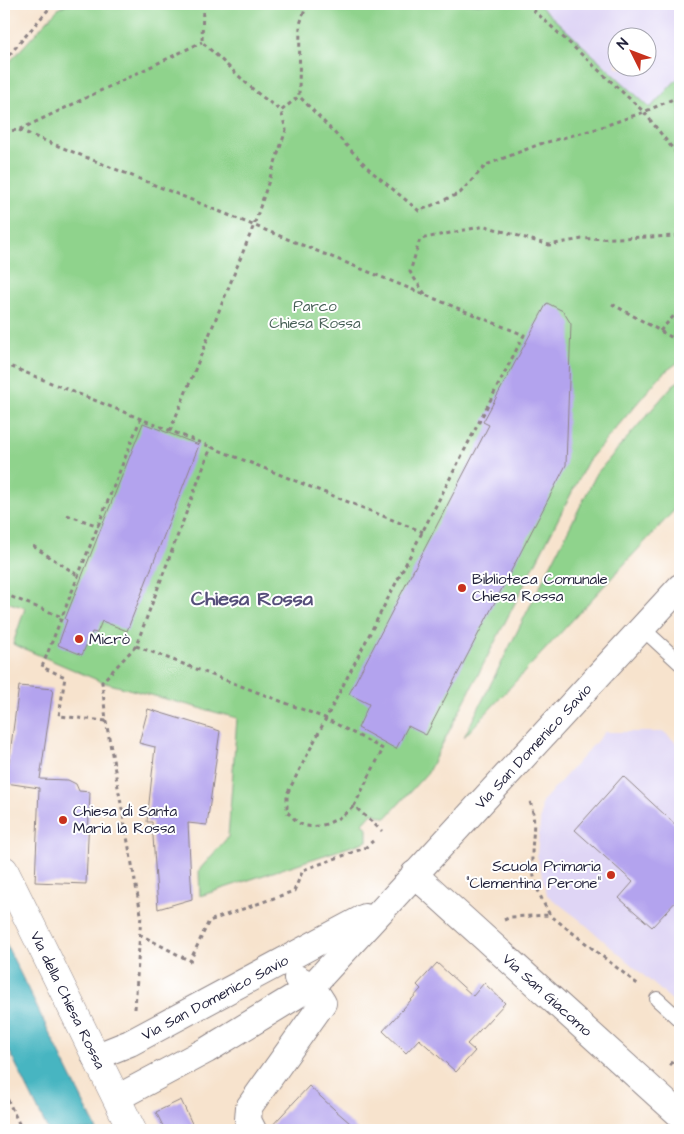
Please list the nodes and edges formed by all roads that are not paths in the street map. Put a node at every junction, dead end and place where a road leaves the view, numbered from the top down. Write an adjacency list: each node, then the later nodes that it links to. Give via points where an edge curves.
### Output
1 (680, 587): 2 (street, Via San Domenico Savio)
2 (642, 628): 3 (lane); 5 (street, Via San Domenico Savio)
3 (680, 663)
4 (4, 870): 11 (main road, Via della Chiesa Rossa)
5 (414, 874): 6 (street, Via San Domenico Savio); 13 (street, Via San Giacomo)
6 (386, 906): 7 (street, Via San Domenico Savio); 8 (street, Via San Domenico Savio)
7 (277, 966): 8 (street); 11 (street, Via San Domenico Savio, via 130,1043)
8 (312, 986): 12 (street, Via San Domenico Savio, via 207,1050); 14 (street, via 324,1003)
9 (656, 999): 10 (lane)
10 (680, 1020)
11 (95, 1057): 12 (main road, Via della Chiesa Rossa)
12 (117, 1098): 15 (main road, Via della Chiesa Rossa)
13 (680, 1115)
14 (251, 1119)
15 (132, 1130)

